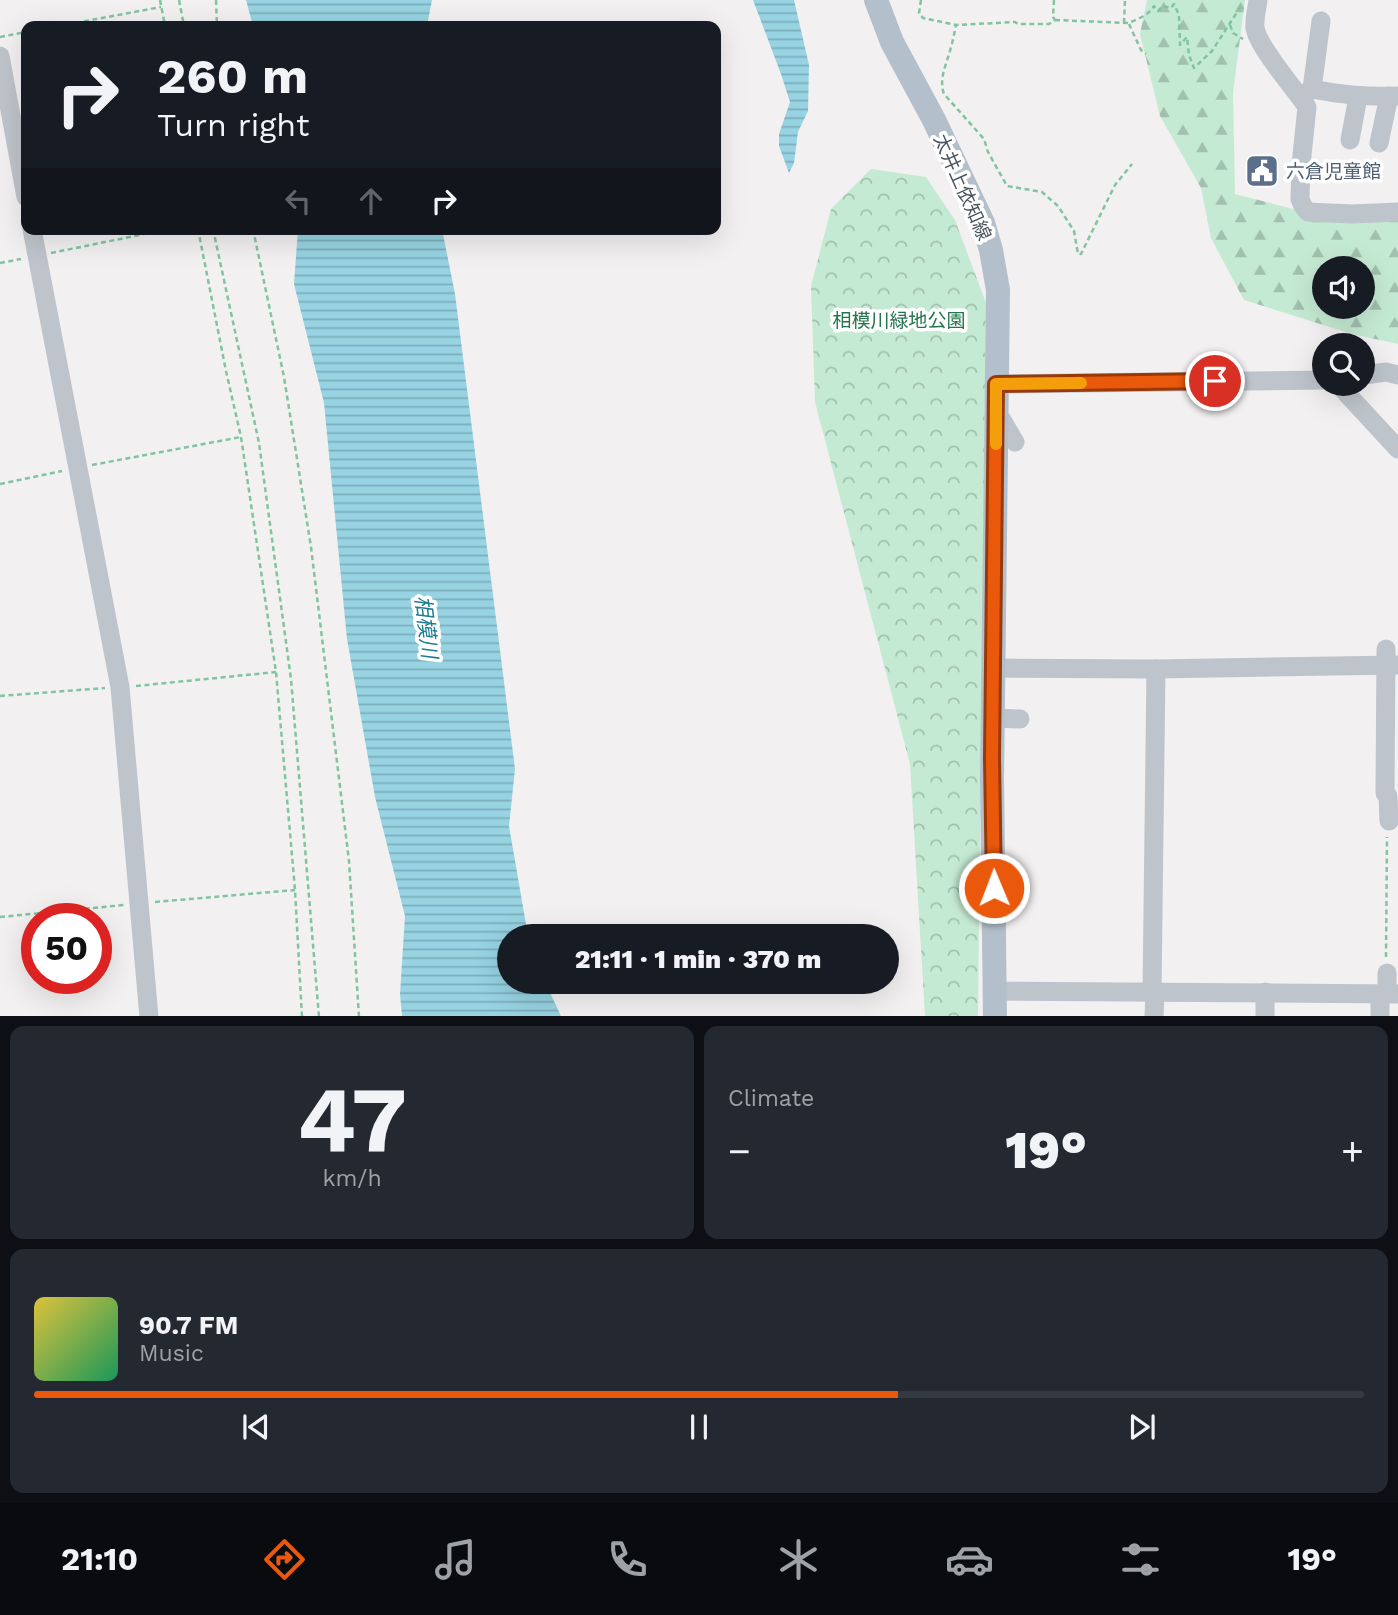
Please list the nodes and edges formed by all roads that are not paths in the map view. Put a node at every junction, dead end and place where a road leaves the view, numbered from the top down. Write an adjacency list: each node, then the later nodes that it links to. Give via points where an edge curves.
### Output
1 (876, 0): 16 (main road, 太井上依知線, via 892,42 983,223 998,290)
2 (1258, 0): 5 (street, via 1257,36 1283,75)
3 (1317, 27): 5 (street)
4 (0, 56): 10 (street)
5 (1306, 93): 7 (street); 11 (street, via 1303,206 1308,212)
6 (1394, 96): 7 (street); 9 (street)
7 (1358, 97): 8 (street)
8 (1350, 140)
9 (1379, 143)
10 (21, 170)
11 (1398, 212)
12 (33, 235): 32 (street, via 120,687)
13 (1375, 374): 14 (street)
14 (1398, 376)
15 (1312, 380): 16 (street)
16 (996, 384): 18 (main road, 太井上依知線)
17 (1349, 396): 20 (street)
18 (996, 417): 19 (street); 22 (main road, 太井上依知線)
19 (1016, 442)
20 (1398, 449)
21 (1390, 659): 23 (street); 26 (street, via 1385,793)
22 (993, 667): 23 (street); 24 (main road, 太井上依知線)
23 (1156, 669): 30 (street)
24 (993, 718): 25 (street); 28 (main road, 太井上依知線)
25 (1020, 719)
26 (1389, 821)
27 (1387, 973): 31 (street)
28 (995, 991): 30 (street); 33 (main road, 太井上依知線)
29 (1265, 992): 30 (street); 31 (street); 35 (street)
30 (1153, 993): 34 (street)
31 (1388, 994): 36 (street)
32 (149, 1016)
33 (995, 1016)
34 (1154, 1016)
35 (1265, 1016)
36 (1380, 1016)

